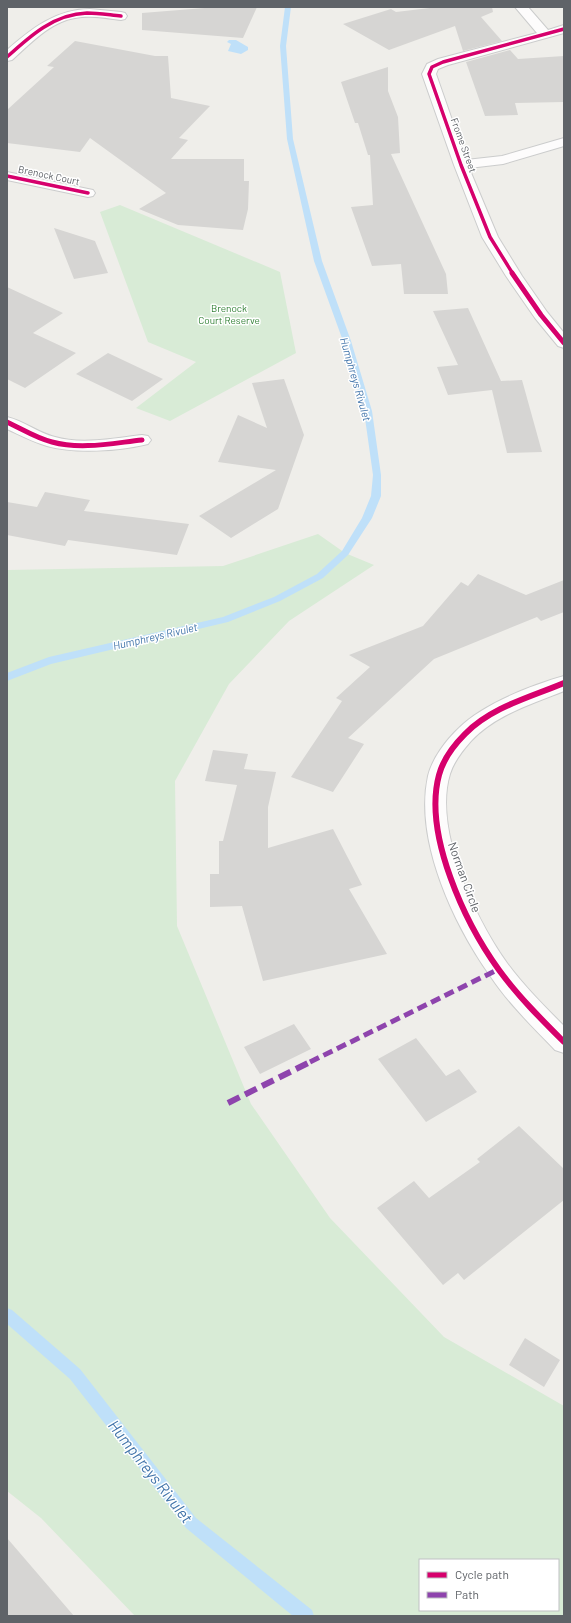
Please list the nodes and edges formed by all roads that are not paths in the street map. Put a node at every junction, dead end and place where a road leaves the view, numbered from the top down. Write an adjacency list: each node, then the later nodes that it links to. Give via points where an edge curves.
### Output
1 (521, 7): 4 (street)
2 (121, 16): 5 (street, via 86,13 58,18 45,25)
3 (564, 29): 4 (street, Frome Street)
4 (545, 34): 7 (street, Frome Street, via 443,62 429,70 429,78)
5 (7, 57)
6 (564, 142): 7 (street, Frome Street, via 503,160)
7 (461, 166): 10 (street, Frome Street, via 490,237 529,298)
8 (7, 176): 9 (street, Brenock Court)
9 (88, 193)
10 (564, 343)
11 (7, 422): 12 (street, via 60,444 85,445)
12 (142, 440)
13 (564, 684): 14 (street, Norman Circle, via 512,704 486,718 466,733 451,751 439,774 435,799 437,828 448,868 472,926 499,969 538,1016)
14 (564, 1042)

